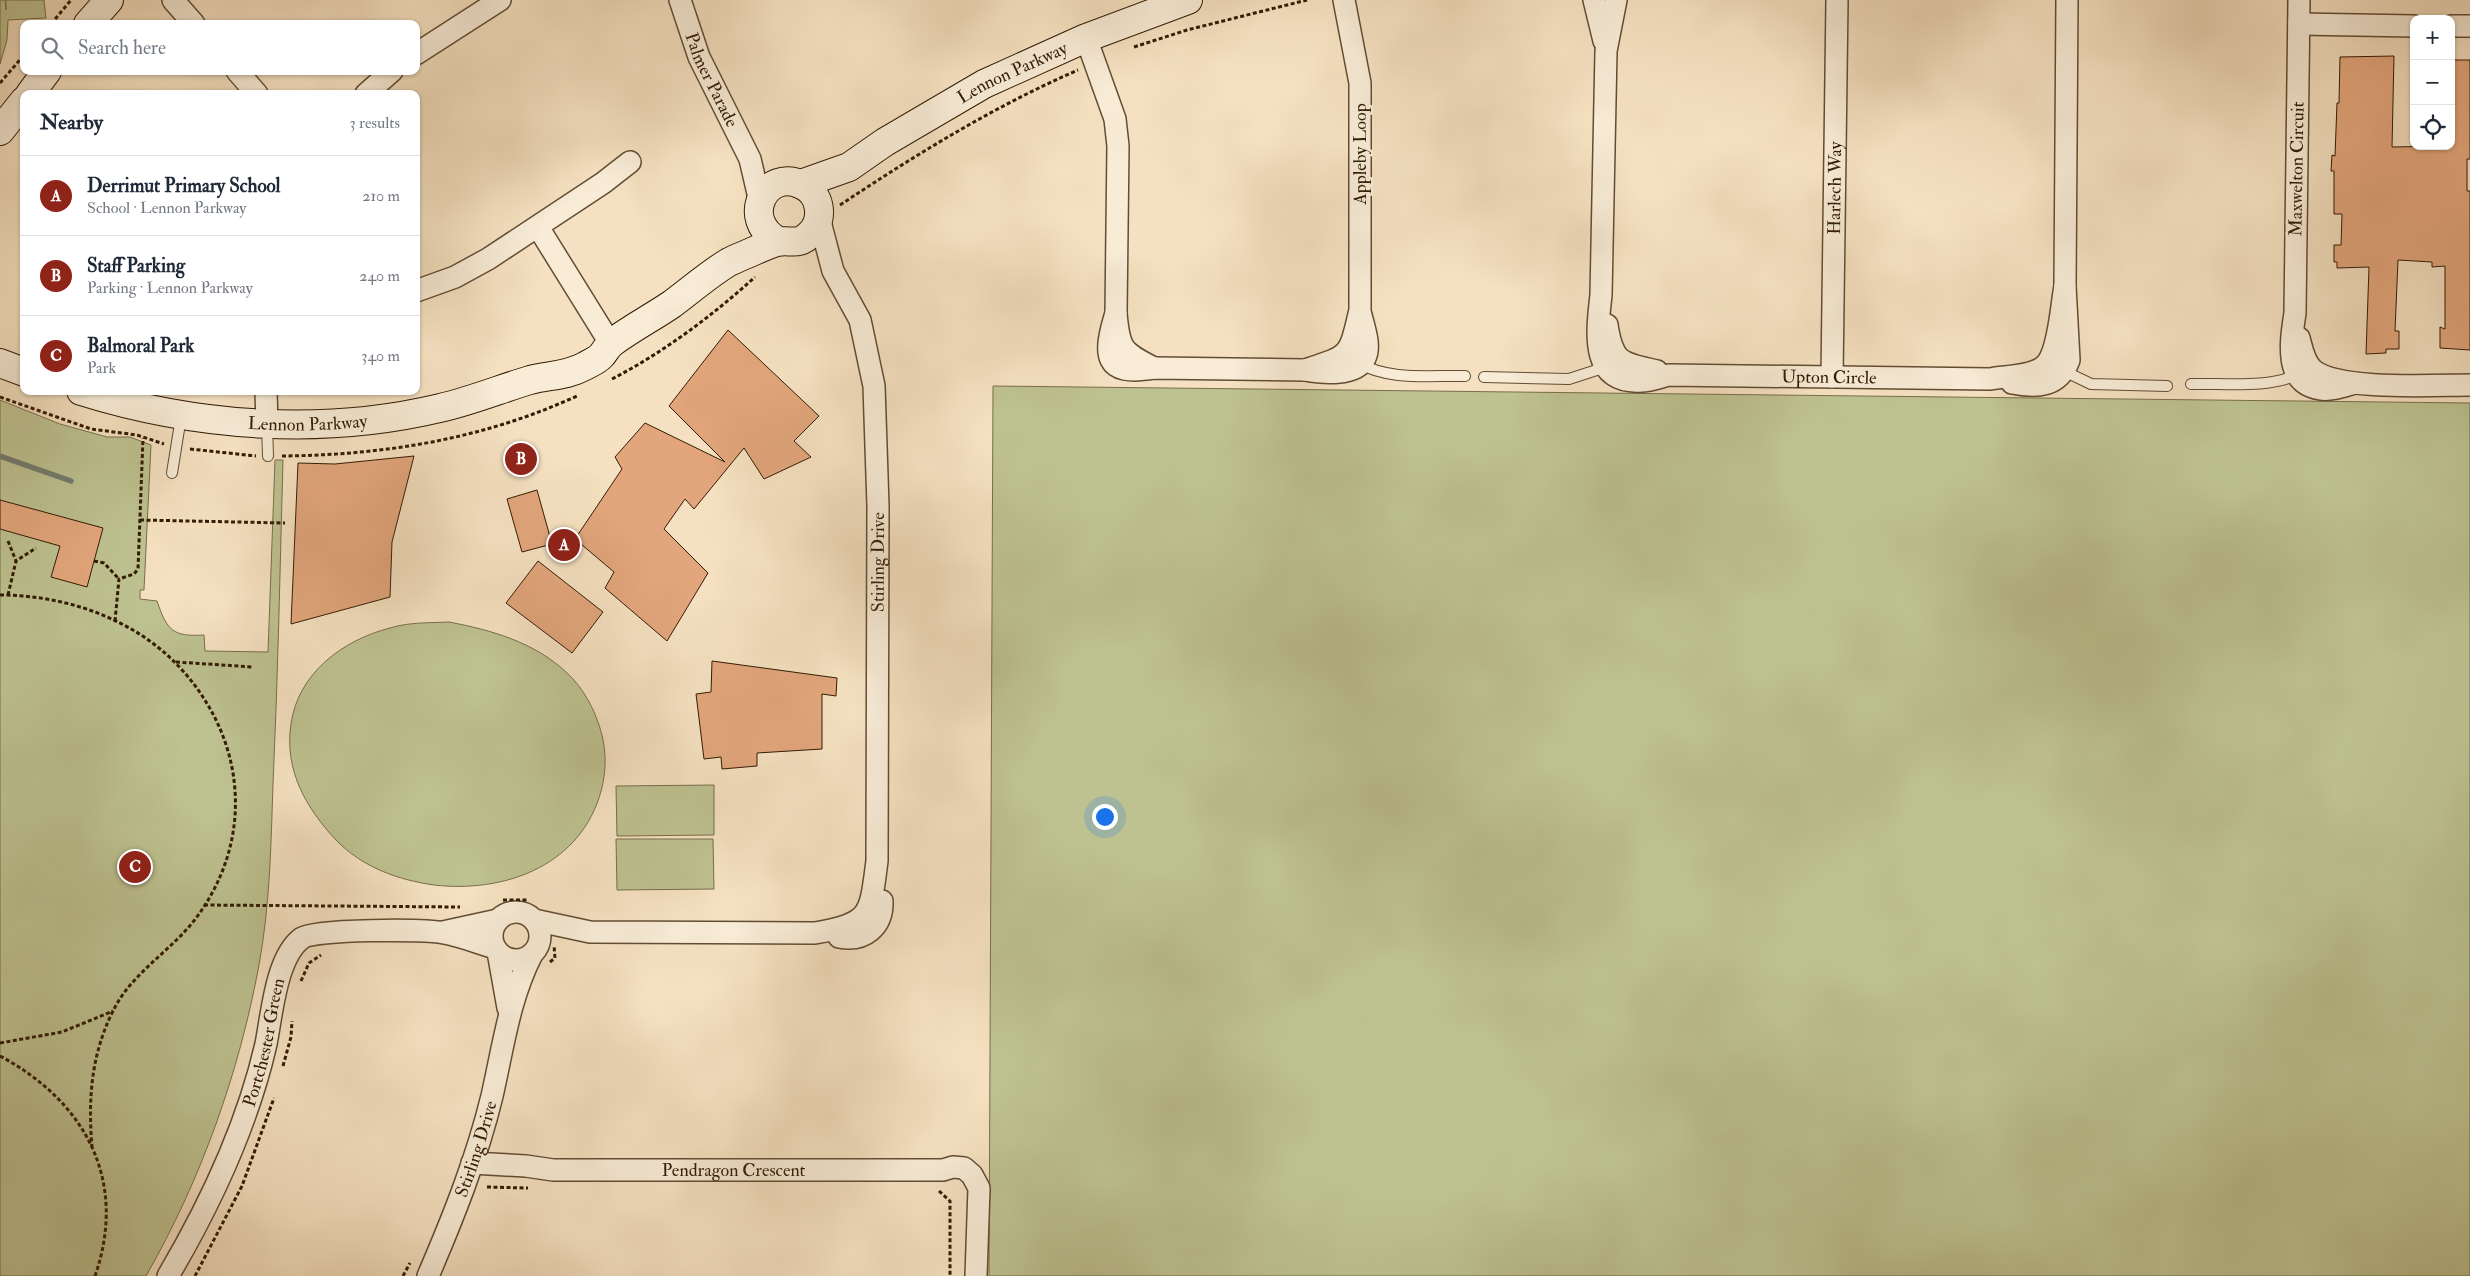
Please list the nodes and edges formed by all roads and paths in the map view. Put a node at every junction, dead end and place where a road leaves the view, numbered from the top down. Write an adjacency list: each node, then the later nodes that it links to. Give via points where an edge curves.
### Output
1 (71, 0): 13 (path)
2 (109, 0): 14 (street)
3 (173, 0): 15 (street)
4 (500, 0): 21 (street)
5 (680, 0): 33 (street, Palmer Parade, via 699,58)
6 (1188, 0): 20 (street, Lennon Parkway)
7 (1344, 0): 45 (street, Appleby Loop, via 1360,83 1360,310 1367,344 1365,358)
8 (1594, 0): 22 (street)
9 (1616, 0): 22 (street)
10 (1837, 0): 53 (street, Harlech Way)
11 (2067, 0): 48 (street, via 2065,286 2055,350)
12 (2299, 0): 16 (street, Maxwelton Circuit)
13 (54, 20)
14 (92, 20)
15 (190, 20)
16 (2299, 24): 17 (street); 50 (street, Maxwelton Circuit, via 2295,313)
17 (2410, 26)
18 (2455, 26): 19 (street)
19 (2470, 26)
20 (1086, 38): 35 (street, Lennon Parkway, via 984,84); 45 (street, via 1115,119 1118,146 1118,357 1154,368 1338,373)
21 (420, 51)
22 (1606, 51): 47 (street, via 1601,295)
23 (20, 60): 27 (path)
24 (44, 75): 28 (street)
25 (240, 75): 29 (street)
26 (387, 75): 30 (street)
27 (0, 83)
28 (33, 90)
29 (254, 90)
30 (371, 90)
31 (20, 106): 32 (street)
32 (0, 131)
33 (750, 159): 36 (street); 37 (street, Palmer Parade)
34 (630, 162): 39 (street)
35 (849, 166): 36 (street, Lennon Parkway); 38 (street, Lennon Parkway, via 829,192)
36 (797, 183): 37 (street, Lennon Parkway, via 777,184 769,188); 38 (street, via 814,195)
37 (759, 207): 40 (street, via 763,230); 41 (street, Lennon Parkway, via 750,233)
38 (819, 215): 40 (street, Lennon Parkway, via 810,234 793,243); 42 (street, Stirling Drive)
39 (538, 227): 43 (street, via 455,277); 44 (street)
40 (781, 242): 41 (street, Lennon Parkway); 42 (street, Stirling Drive, via 807,251)
41 (731, 261): 44 (street, Lennon Parkway)
42 (833, 271): 81 (street, Stirling Drive, via 860,320 874,386 878,506 876,861 872,897 866,914 851,925 815,933)
43 (420, 290)
44 (610, 344): 60 (street, Lennon Parkway, via 600,358 582,368 474,399 400,416 344,422)
45 (1353, 359): 51 (lane, via 1374,372)
46 (0, 363): 49 (street)
47 (1614, 364): 52 (lane, via 1568,379); 53 (street, Upton Circle, via 1669,375)
48 (2057, 367): 53 (street, Upton Circle, via 1990,379); 56 (lane, via 2091,384)
49 (20, 370)
50 (2304, 371): 54 (lane, via 2286,380); 55 (street, via 2355,383)
51 (1466, 376)
52 (1484, 377)
53 (1832, 378)
54 (2191, 384)
55 (2470, 385)
56 (2167, 386)
57 (94, 395): 59 (street, Lennon Parkway)
58 (266, 395): 60 (street)
59 (181, 416): 60 (street, Lennon Parkway); 63 (lane)
60 (267, 424): 62 (lane)
61 (143, 438): 64 (path)
62 (268, 456)
63 (172, 473)
64 (140, 520): 65 (path); 70 (path, via 138,568 134,574)
65 (284, 524)
66 (8, 541): 68 (path)
67 (36, 548): 68 (path)
68 (16, 561): 72 (path)
69 (94, 561): 70 (path, via 104,563)
70 (119, 579): 73 (path)
71 (0, 595): 72 (path)
72 (8, 595): 73 (path, via 66,603)
73 (115, 621): 74 (path, via 137,633)
74 (175, 662): 75 (path); 76 (path, via 196,686 219,722 234,775 236,812 230,846 218,881)
75 (253, 667)
76 (204, 905): 77 (path); 86 (path, via 180,936 135,980)
77 (468, 907)
78 (498, 920): 79 (street, via 512,912 520,912); 80 (street, Portchester Green); 82 (street, via 492,933)
79 (534, 920): 81 (street, Stirling Drive); 83 (street, via 540,933)
80 (442, 932): 82 (street, Portchester Green); 88 (street, Portchester Green, via 334,931 303,937 285,960)
81 (590, 932): 83 (street, Stirling Drive, via 554,941)
82 (496, 950): 83 (street, via 511,960 526,958); 89 (street, Stirling Drive)
83 (535, 951): 89 (street, Stirling Drive, via 520,977)
84 (324, 952): 85 (path, via 309,963)
85 (297, 990)
86 (113, 1010): 90 (path, via 62,1032); 93 (path, via 91,1080)
87 (293, 1012): 88 (path, via 292,1020)
88 (272, 1015): 101 (street, Portchester Green, via 257,1075 232,1151 200,1221)
89 (509, 1016): 92 (street, Stirling Drive)
90 (0, 1043)
91 (0, 1056): 93 (path, via 51,1092 70,1111)
92 (479, 1140): 94 (street, Stirling Drive); 96 (street, Pendragon Crescent)
93 (92, 1147): 100 (path, via 106,1192 108,1214 103,1253)
94 (472, 1163): 95 (street, Pendragon Crescent); 103 (street, Stirling Drive)
95 (493, 1164): 96 (street, Pendragon Crescent); 97 (path, via 486,1188)
96 (526, 1166): 105 (street, Pendragon Crescent, via 553,1170 944,1170 957,1177 977,1206)
97 (535, 1188)
98 (929, 1190): 104 (path, via 939,1190 950,1201)
99 (411, 1260): 102 (path)
100 (95, 1276)
101 (168, 1276)
102 (403, 1276)
103 (428, 1276)
104 (950, 1276)
105 (976, 1276)

